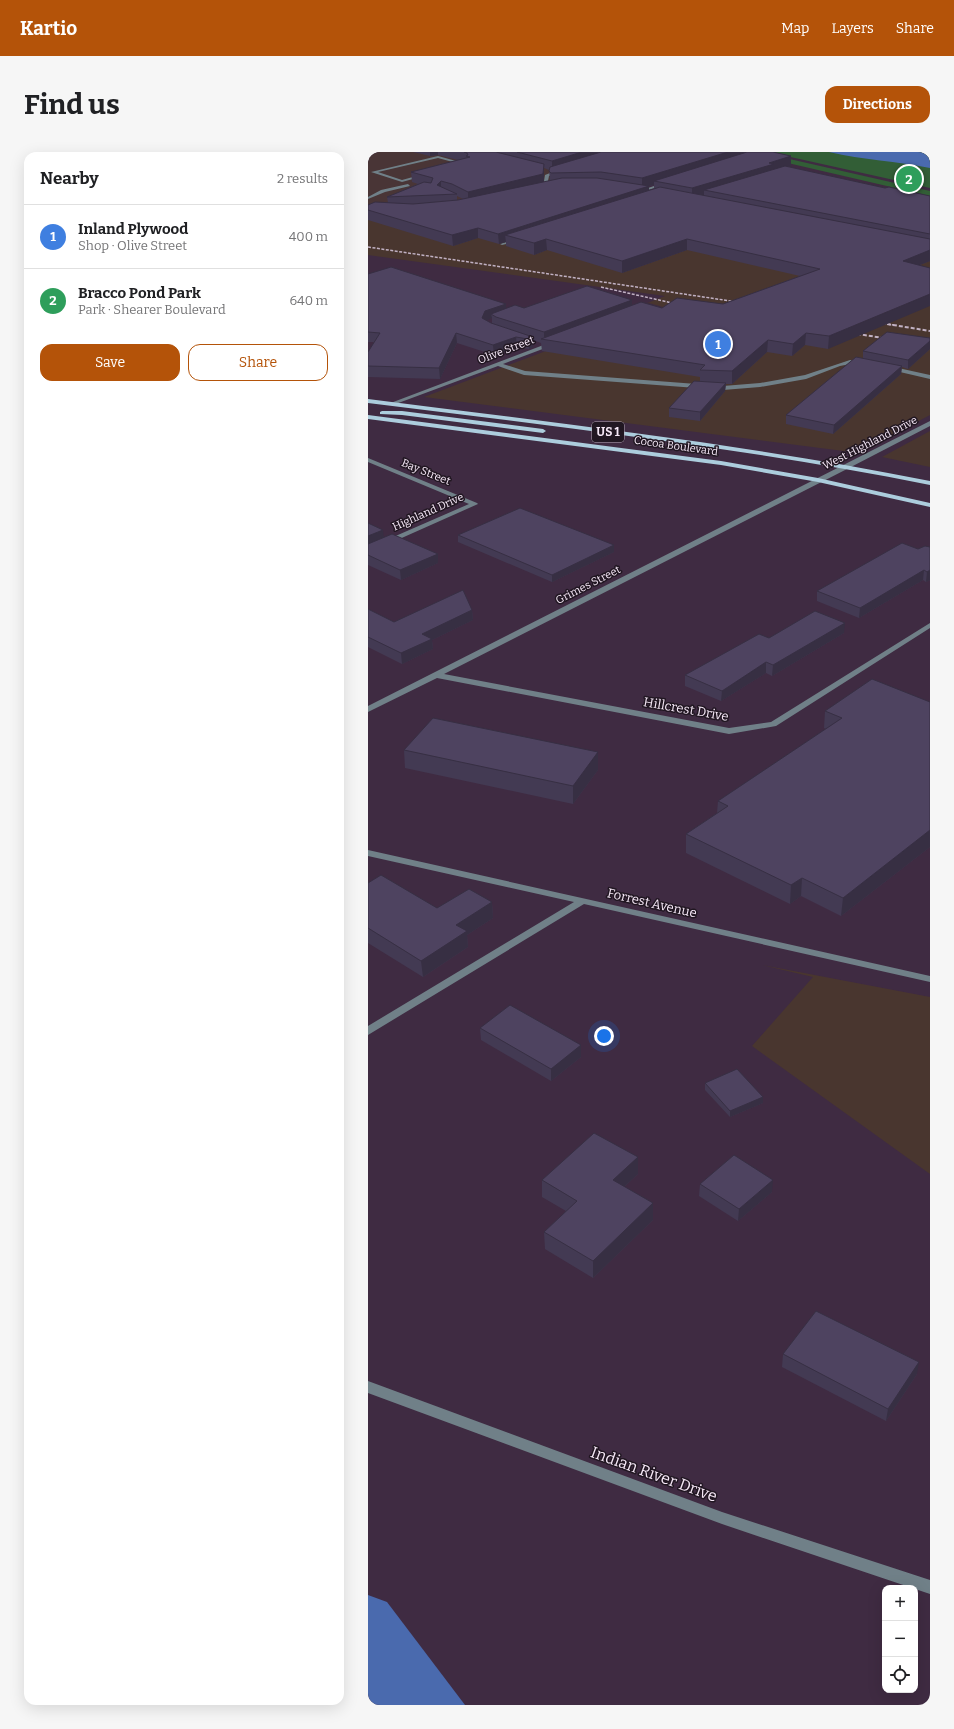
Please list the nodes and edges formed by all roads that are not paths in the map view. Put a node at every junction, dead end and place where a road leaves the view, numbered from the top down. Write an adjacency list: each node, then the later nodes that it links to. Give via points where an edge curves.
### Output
1 (430, 153): 2 (street)
2 (438, 157): 4 (street); 7 (street, via 465,164)
3 (564, 170): 6 (street)
4 (370, 172): 7 (street)
5 (545, 172): 6 (street)
6 (551, 173): 10 (street, via 547,175 546,181)
7 (402, 181): 9 (street)
8 (671, 181): 15 (street)
9 (408, 185): 12 (street); 17 (street, via 383,191)
10 (549, 186): 11 (street); 13 (street)
11 (555, 186)
12 (415, 187)
13 (542, 188)
14 (634, 190): 15 (street)
15 (641, 191): 16 (street)
16 (654, 194)
17 (369, 198)
18 (524, 237): 19 (street)
19 (502, 244)
20 (558, 342): 22 (street, Olive Street)
21 (532, 343): 22 (street)
22 (544, 347): 23 (street, Olive Street)
23 (497, 364): 24 (street, via 524,374 723,388 806,377 850,362); 28 (street, Olive Street)
24 (872, 365)
25 (879, 366): 26 (street)
26 (930, 377)
27 (368, 401): 28 (main road, Cocoa Boulevard / US 1)
28 (391, 404): 29 (main road); 32 (main road, Cocoa Boulevard / US 1)
29 (368, 408)
30 (368, 415): 32 (main road, via 402,413 545,431); 35 (main road, Cocoa Boulevard / US 1, via 670,456)
31 (930, 424): 34 (street, West Highland Drive)
32 (595, 430): 34 (main road, Cocoa Boulevard / US 1)
33 (368, 460): 37 (street, Bay Street)
34 (847, 467): 35 (street, West Highland Drive); 36 (main road, Cocoa Boulevard / US 1)
35 (818, 480): 38 (main road, Cocoa Boulevard / US 1); 41 (street, Grimes Street)
36 (930, 483)
37 (475, 504): 39 (street, Highland Drive)
38 (930, 505)
39 (368, 551)
40 (930, 624): 41 (street, Hillcrest Drive, via 773,724 729,731)
41 (436, 674): 42 (street, Grimes Street)
42 (368, 709)
43 (368, 853): 44 (street, Forrest Avenue)
44 (583, 901): 45 (street, Forrest Avenue); 46 (street)
45 (930, 979)
46 (368, 1031)
47 (368, 1387): 48 (street, Indian River Drive, via 722,1518)
48 (930, 1587)

